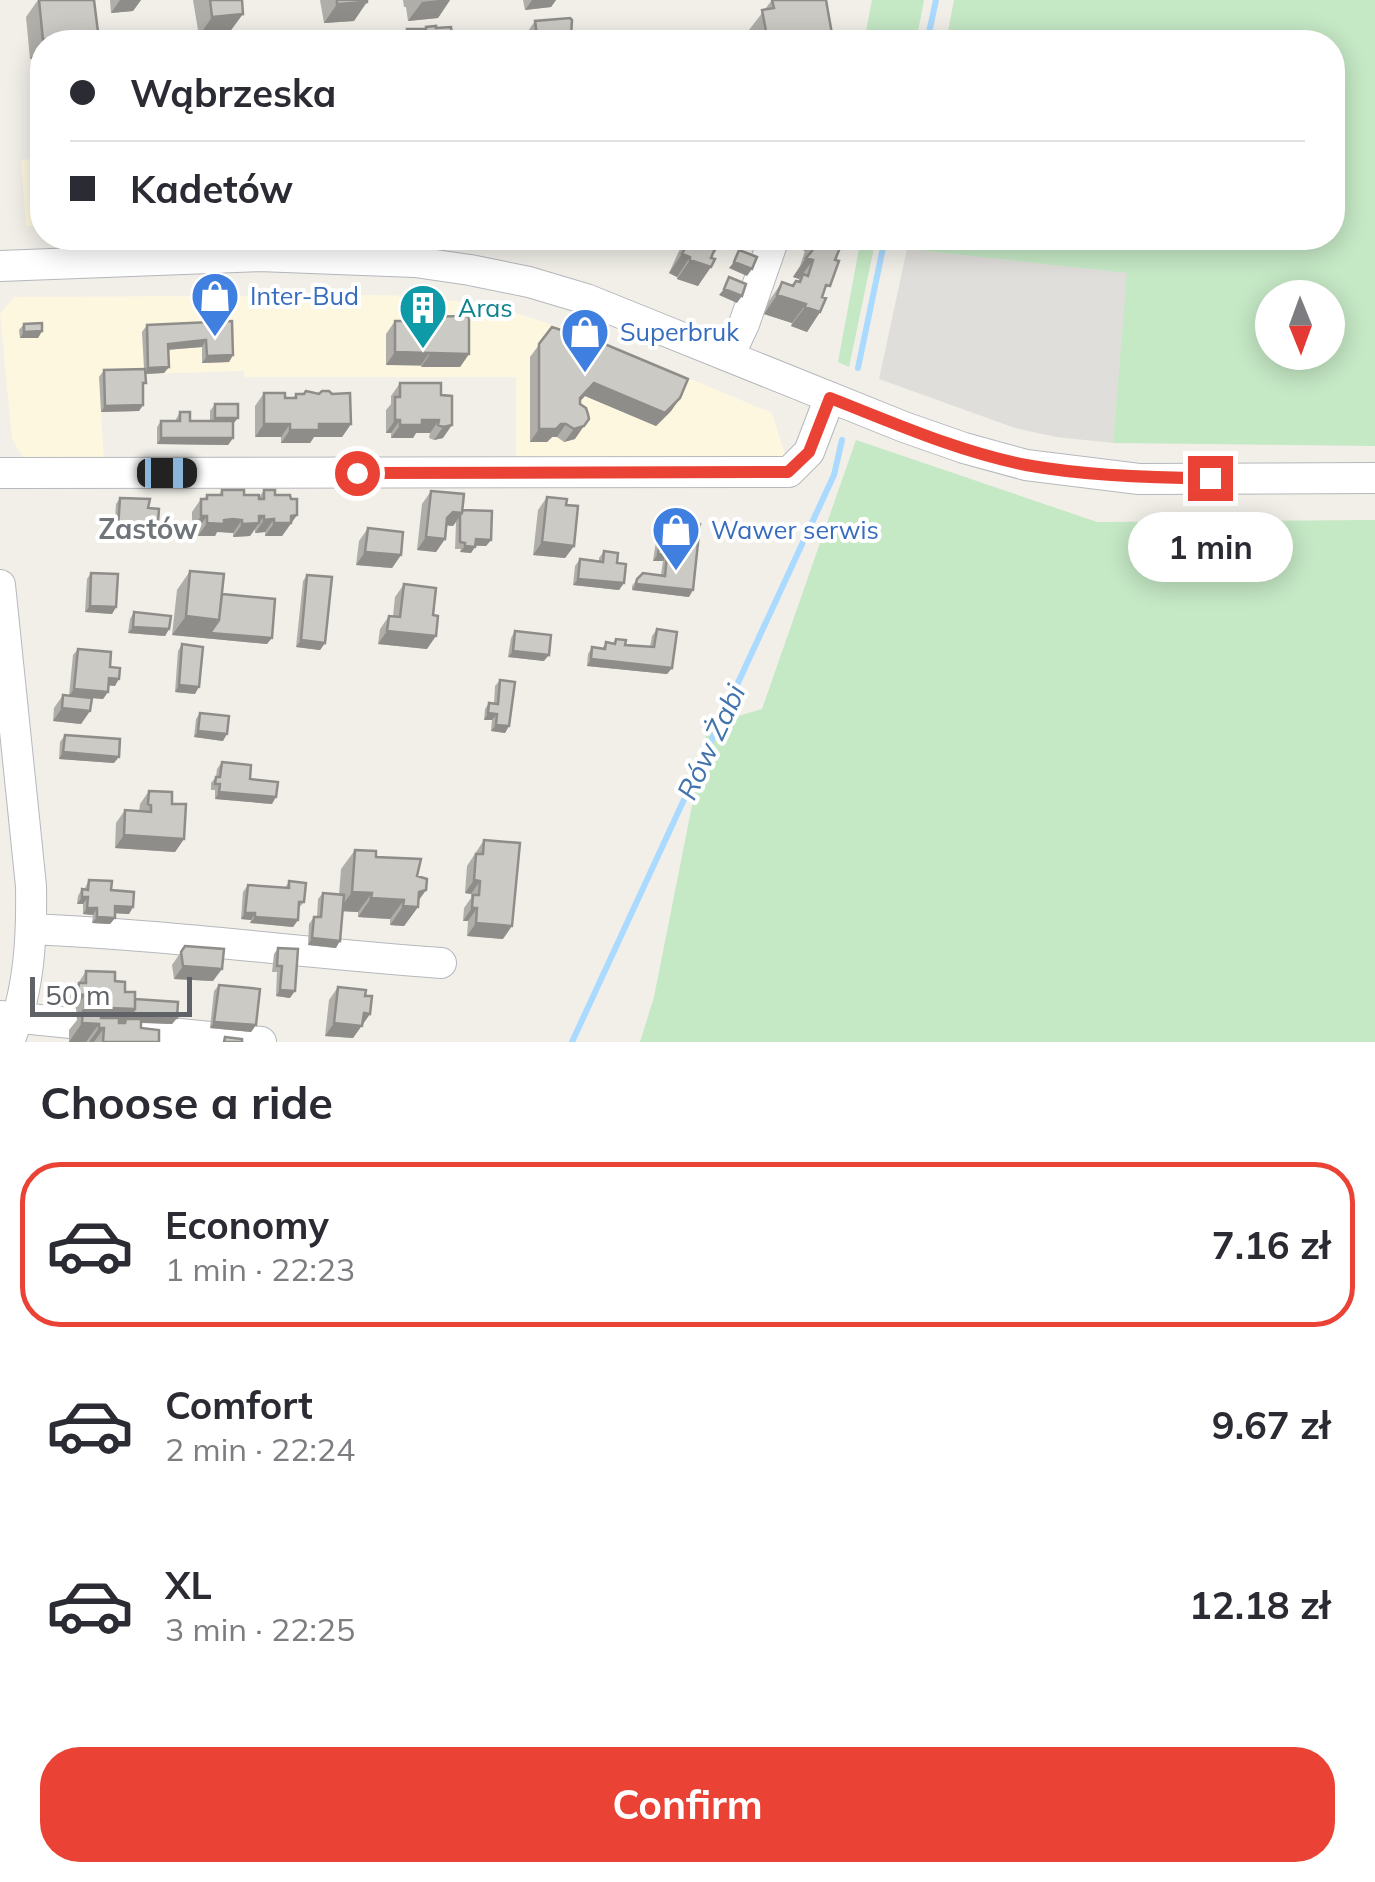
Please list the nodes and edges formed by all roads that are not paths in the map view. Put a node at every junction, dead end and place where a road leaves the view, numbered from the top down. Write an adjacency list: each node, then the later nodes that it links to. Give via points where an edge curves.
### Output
1 (770, 250): 3 (street)
2 (0, 266): 3 (street, via 216,256 434,265 529,282)
3 (729, 356): 4 (street)
4 (830, 398): 5 (street, via 809,452 788,472); 6 (street, via 1026,465 1140,478)
5 (0, 473)
6 (1375, 478)
7 (0, 585): 8 (street)
8 (32, 929): 9 (street); 10 (street, via 27,980)
9 (440, 963)
10 (9, 1025): 11 (street)
11 (261, 1042)

